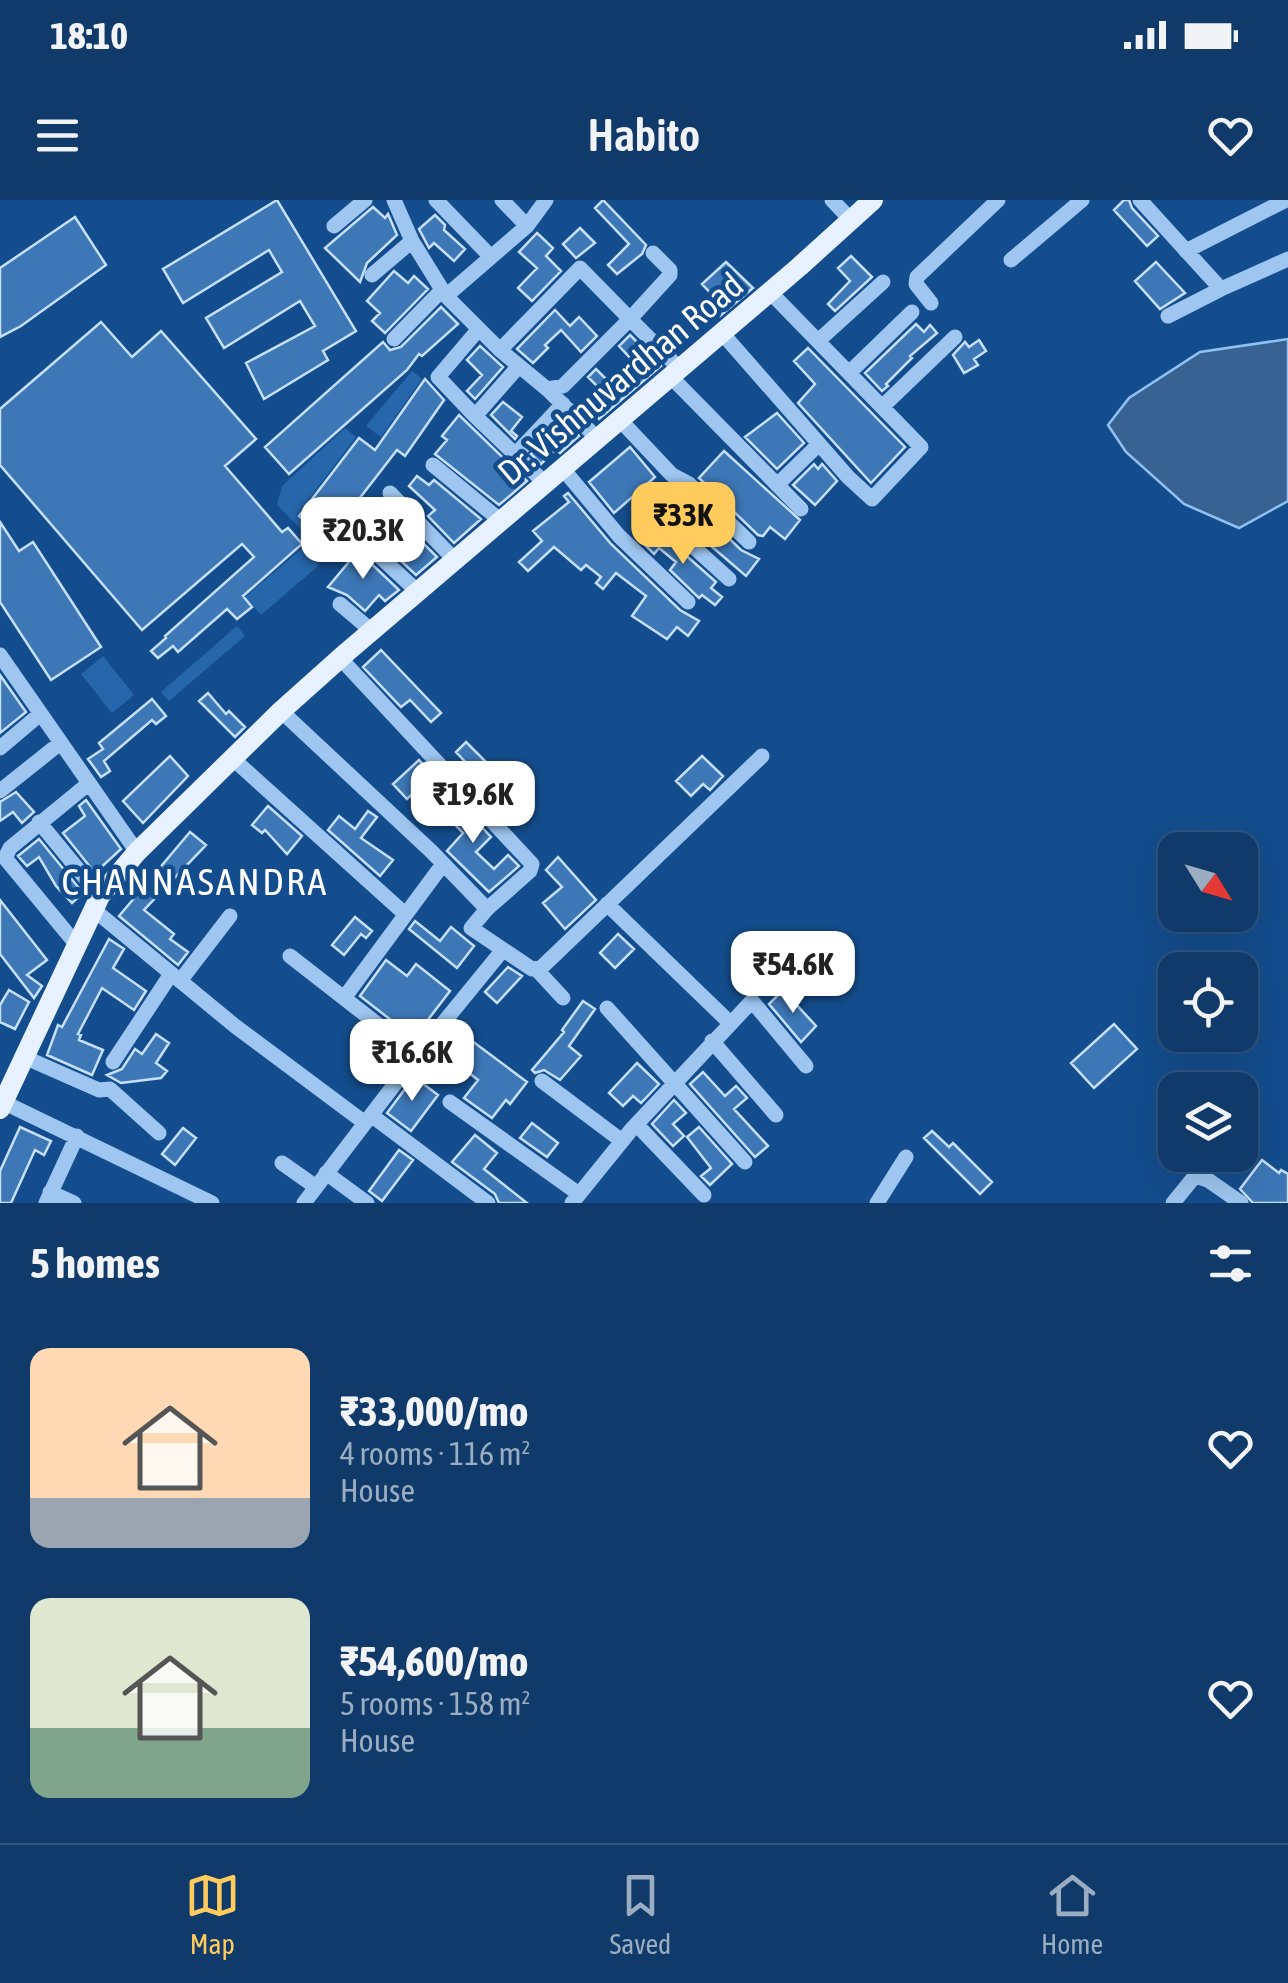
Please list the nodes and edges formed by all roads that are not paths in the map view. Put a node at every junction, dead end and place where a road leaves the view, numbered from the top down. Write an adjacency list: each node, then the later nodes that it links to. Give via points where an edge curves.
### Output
1 (365, 200): 13 (street)
2 (394, 200): 15 (street)
3 (436, 200): 18 (street)
4 (502, 200): 14 (street)
5 (546, 200): 14 (street)
6 (832, 200): 12 (street)
7 (874, 200): 12 (main road, Dr. Vishnuvardhan Road)
8 (998, 200): 26 (street, via 917,277)
9 (1082, 200): 20 (street)
10 (1140, 200): 16 (street)
11 (1286, 200): 16 (street)
12 (851, 220): 24 (main road, Dr. Vishnuvardhan Road)
13 (334, 226)
14 (527, 226): 18 (street)
15 (412, 241): 21 (street); 25 (street)
16 (1186, 251): 23 (street)
17 (654, 253): 29 (street, via 670,275)
18 (491, 257): 25 (street)
19 (1288, 259): 23 (street)
20 (1012, 260)
21 (372, 275)
22 (882, 282): 34 (street)
23 (1220, 289): 28 (street)
24 (770, 292): 31 (main road, Dr. Vishnuvardhan Road); 34 (street)
25 (444, 293): 30 (street); 33 (street)
26 (931, 303)
27 (912, 312): 38 (street)
28 (1168, 316)
29 (630, 319): 35 (street, via 580,268); 37 (street); 39 (street, via 563,386)
30 (478, 330): 35 (street); 42 (street, via 438,377)
31 (722, 334): 37 (main road, Dr. Vishnuvardhan Road); 45 (street)
32 (956, 338): 41 (street)
33 (394, 339)
34 (818, 342): 38 (street)
35 (500, 350): 36 (street)
36 (518, 367): 39 (street); 42 (street)
37 (675, 373): 43 (main road, Dr. Vishnuvardhan Road); 51 (street)
38 (849, 373): 41 (street)
39 (548, 389): 40 (street)
40 (563, 404): 44 (street); 46 (street)
41 (882, 407): 45 (street, via 921,449 872,499)
42 (474, 416): 46 (street)
43 (620, 420): 44 (main road, Dr. Vishnuvardhan Road); 49 (street)
44 (598, 439): 48 (main road, Dr. Vishnuvardhan Road)
45 (819, 444): 51 (street)
46 (515, 454): 50 (street)
47 (434, 465): 55 (street)
48 (562, 469): 50 (main road, Dr. Vishnuvardhan Road); 62 (street)
49 (685, 482): 54 (street); 58 (street)
50 (546, 483): 55 (main road, Dr. Vishnuvardhan Road)
51 (778, 485): 53 (street)
52 (390, 493): 59 (street)
53 (802, 509)
54 (655, 512): 56 (street); 60 (street)
55 (502, 521): 59 (main road, Dr. Vishnuvardhan Road)
56 (642, 526)
57 (358, 536): 61 (street)
58 (749, 542)
59 (455, 560): 61 (main road, Dr. Vishnuvardhan Road)
60 (729, 579)
61 (418, 592): 64 (main road, Dr. Vishnuvardhan Road)
62 (688, 602)
63 (340, 604): 64 (street)
64 (372, 631): 66 (main road, Dr. Vishnuvardhan Road)
65 (0, 657): 68 (street)
66 (340, 658): 67 (main road, Dr. Vishnuvardhan Road); 80 (street, via 532,864)
67 (280, 711): 72 (main road, Dr. Vishnuvardhan Road); 77 (street)
68 (39, 715): 69 (street); 70 (street)
69 (59, 744): 73 (street); 74 (street)
70 (0, 748)
71 (762, 756): 79 (street)
72 (232, 758): 76 (main road, Dr. Vishnuvardhan Road); 81 (street)
73 (88, 784): 75 (street); 76 (street)
74 (0, 791)
75 (39, 822): 78 (street); 83 (street, via 5,861)
76 (137, 852): 78 (main road, Dr. Vishnuvardhan Road)
77 (443, 864): 80 (street); 81 (street)
78 (96, 902): 83 (main road, Dr. Vishnuvardhan Road); 87 (street)
79 (607, 904): 86 (street); 91 (street)
80 (487, 909): 84 (street, via 471,928)
81 (405, 914): 88 (street)
82 (230, 916): 87 (street)
83 (76, 944): 94 (main road, Dr. Vishnuvardhan Road)
84 (502, 952): 86 (street); 93 (street)
85 (290, 956): 88 (street)
86 (537, 970): 89 (street)
87 (176, 978): 95 (street); 102 (street)
88 (344, 998): 93 (street)
89 (563, 998)
90 (607, 1008): 98 (street)
91 (730, 1022): 92 (street); 96 (street, via 752,1001)
92 (712, 1042): 98 (street); 101 (street)
93 (417, 1054): 102 (street)
94 (24, 1057): 100 (main road, Dr. Vishnuvardhan Road); 104 (street, via 110,1089)
95 (113, 1062)
96 (806, 1066)
97 (542, 1080): 106 (street)
98 (676, 1084): 103 (street); 108 (street)
99 (450, 1102): 114 (street)
100 (1, 1106): 105 (street)
101 (776, 1116)
102 (368, 1119): 110 (street); 119 (street)
103 (637, 1125): 106 (street); 112 (street)
104 (159, 1133)
105 (77, 1136): 113 (street); 116 (street)
106 (622, 1140): 114 (street)
107 (906, 1157): 120 (street)
108 (745, 1162)
109 (282, 1163): 111 (street)
110 (326, 1173): 111 (street); 118 (street)
111 (316, 1188): 117 (street)
112 (704, 1195)
113 (48, 1198): 115 (street)
114 (575, 1199)
115 (74, 1203)
116 (212, 1203)
117 (304, 1203)
118 (367, 1203)
119 (488, 1203)
120 (877, 1203)
121 (1173, 1203): 122 (street, via 1194,1176)
122 (1241, 1203)

